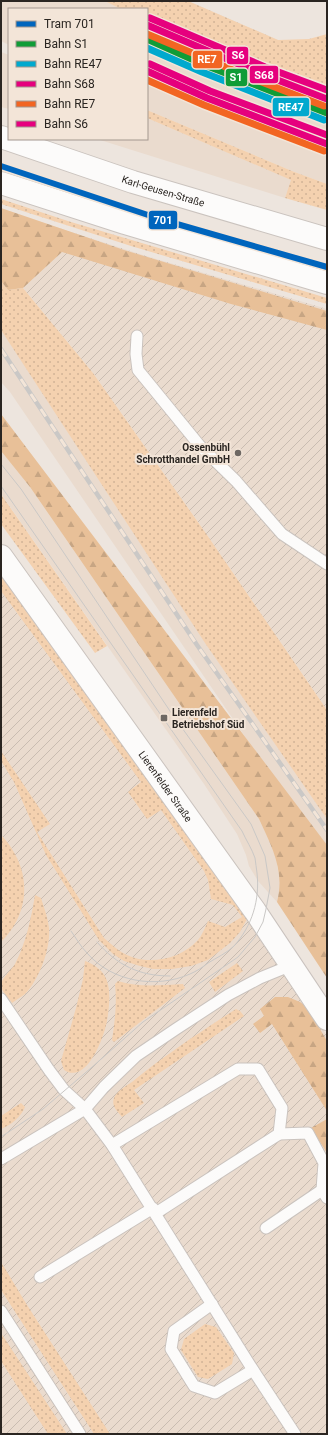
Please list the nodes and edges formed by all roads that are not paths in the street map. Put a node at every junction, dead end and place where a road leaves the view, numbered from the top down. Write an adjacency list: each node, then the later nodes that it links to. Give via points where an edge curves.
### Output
1 (10, 140): 3 (main road, Karl-Geusen-Straße, via 133,182)
2 (1, 183): 4 (main road)
3 (327, 239)
4 (327, 283)
5 (136, 336): 7 (lane, via 138,370 200,446 236,481 282,534)
6 (1, 556): 8 (main road, Lierenfelder Straße)
7 (327, 564)
8 (292, 965): 10 (main road, Lierenfelder Straße); 11 (lane, via 228,995 136,1056)
9 (1, 999): 11 (lane, via 64,1090)
10 (327, 1019)
11 (84, 1109): 13 (lane); 14 (lane)
12 (279, 1134): 13 (lane, via 282,1108 258,1069 238,1069); 15 (lane, via 308,1134 324,1163); 16 (lane)
13 (112, 1145): 16 (lane)
14 (1, 1159)
15 (324, 1194): 17 (lane)
16 (154, 1211): 18 (lane); 19 (lane)
17 (266, 1228)
18 (40, 1277)
19 (212, 1304): 21 (lane); 21 (lane, via 174,1331 171,1350 194,1386 215,1393)
20 (1, 1311): 22 (lane)
21 (253, 1370): 23 (lane)
22 (80, 1434)
23 (295, 1434)

